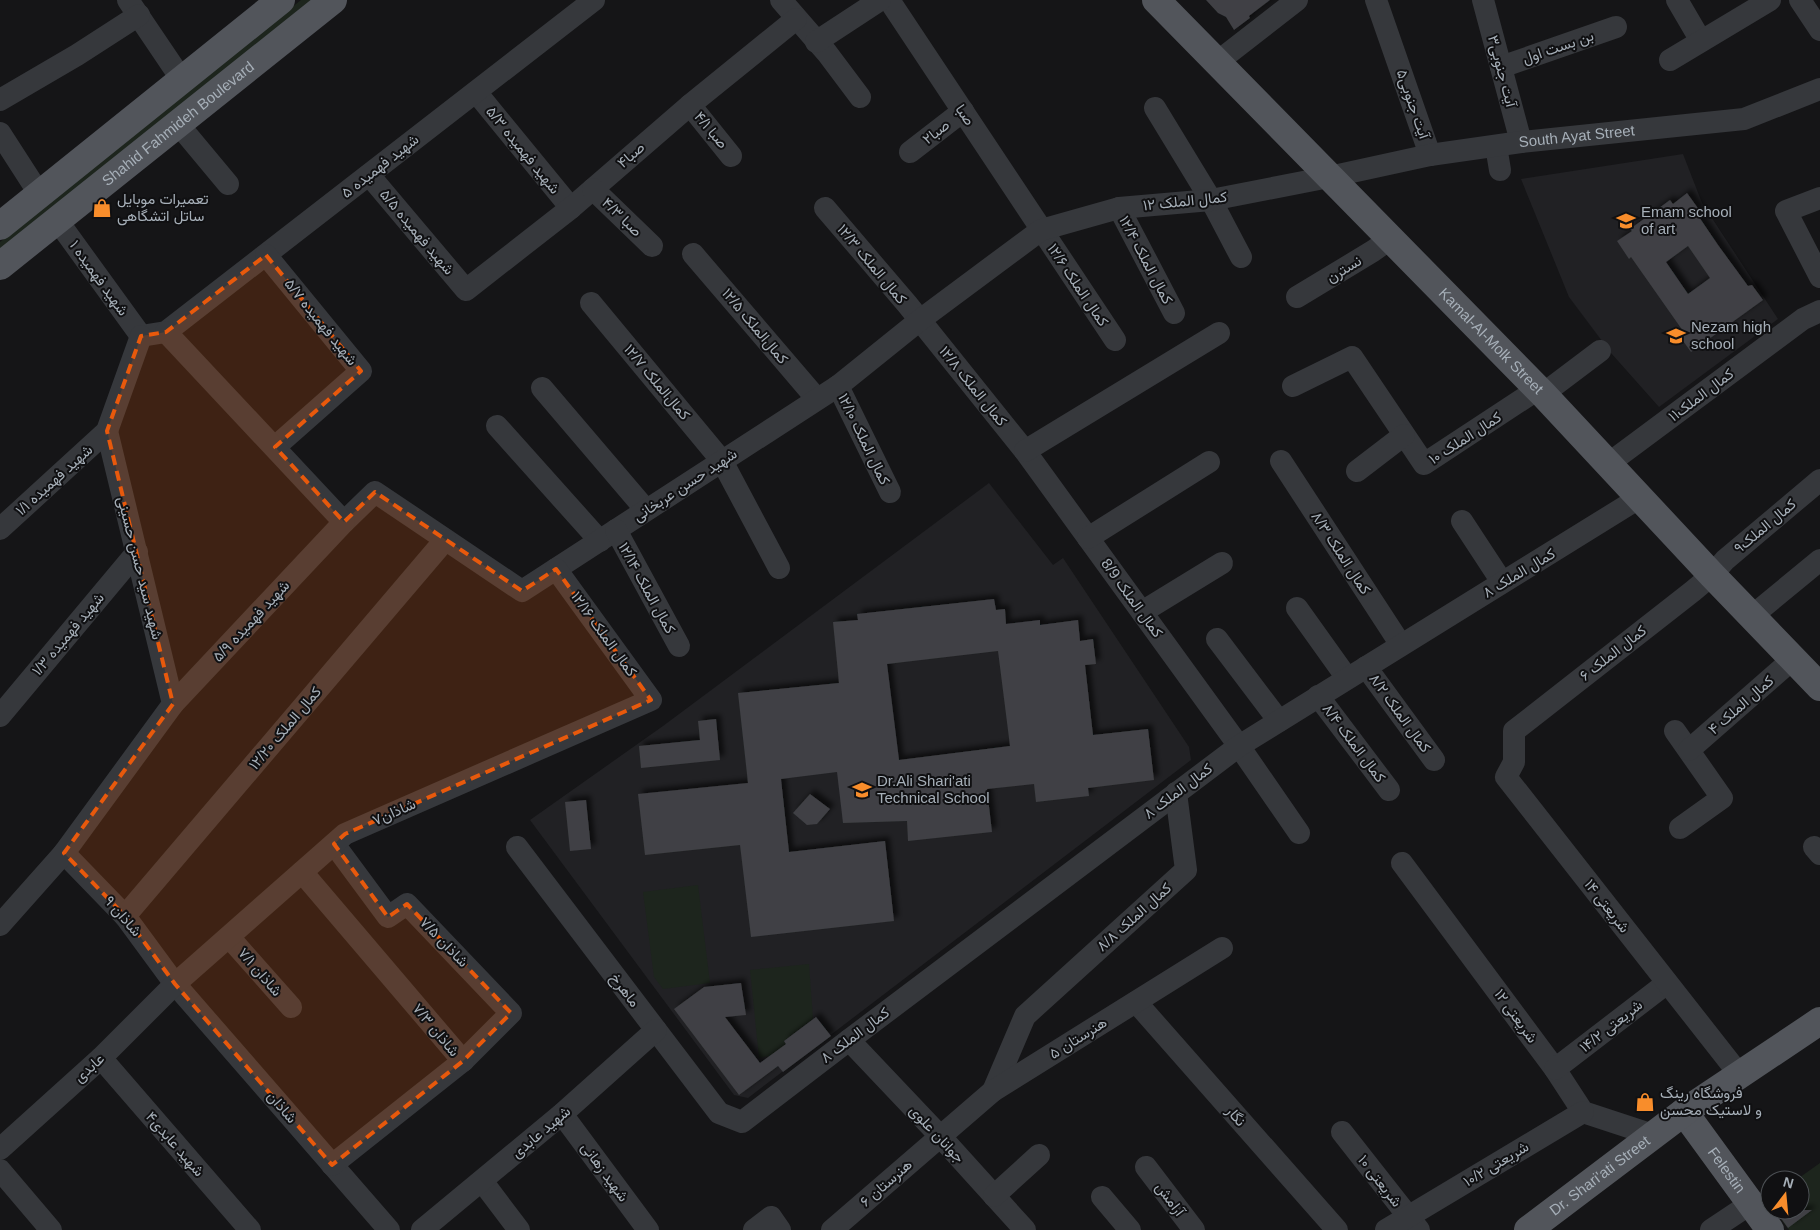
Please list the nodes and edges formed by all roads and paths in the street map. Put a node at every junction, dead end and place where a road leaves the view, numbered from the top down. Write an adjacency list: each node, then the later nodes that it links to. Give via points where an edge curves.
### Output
1 (281, 0): 24 (main road)
2 (333, 0): 32 (main road, Shahid Fahmideh Boulevard)
3 (594, 0): 26 (street, شهید فهمیده ۵)
4 (781, 0): 16 (street)
5 (880, 0): 20 (street)
6 (889, 0): 31 (street, صبا)
7 (1156, 0): 22 (main road, Kamal-Al-Molk Street)
8 (1298, 0): 22 (street)
9 (1376, 0): 37 (street, آیت جنوبی۵)
10 (1484, 0): 23 (street, آیت جنوبی۳)
11 (1676, 0): 19 (street)
12 (1770, 0): 14 (street)
13 (1800, 0): 18 (street)
14 (1746, 6): 19 (street)
15 (134, 8): 24 (street); 28 (street, via 77,55)
16 (796, 19): 20 (street); 29 (street, صبا۴)
17 (1616, 27): 23 (street, بن بست اول)
18 (1820, 30)
19 (1701, 41): 21 (street)
20 (816, 42): 27 (street)
21 (1670, 60)
22 (1216, 63): 41 (main road, Kamal-Al-Molk Street)
23 (1501, 67): 34 (street, آیت جنوبی۳)
24 (182, 80): 44 (main road)
25 (1820, 89): 34 (street, South Ayat Street, via 1744,119)
26 (476, 92): 40 (street, شهید فهمیده ۵); 47 (street, شهید فهمیده ۵/۳)
27 (860, 96)
28 (0, 100)
29 (690, 105): 38 (street, صبا ۴/۱); 43 (street, صبا۴)
30 (1155, 108): 46 (street)
31 (963, 111): 36 (street, صبا۲); 52 (street, صبا)
32 (178, 124): 42 (street); 50 (main road, Shahid Fahmideh Boulevard)
33 (0, 134): 44 (street)
34 (1521, 142): 35 (street, South Ayat Street)
35 (1496, 146): 37 (street, South Ayat Street); 39 (street)
36 (910, 152)
37 (1430, 155): 41 (street, South Ayat Street)
38 (731, 156)
39 (1500, 170)
40 (368, 175): 56 (street, شهید فهمیده ۵); 60 (street, شهید فهمیده ۵/۵)
41 (1329, 177): 46 (street, کمال الملک ۱۲); 53 (main road, Kamal-Al-Molk Street)
42 (228, 184)
43 (593, 189): 47 (street, صبا۴); 54 (street, صبا ۴/۳)
44 (40, 195): 51 (main road)
45 (1820, 198): 59 (street, via 1786,211)
46 (1211, 200): 49 (street, کمال الملک ۱۲); 57 (street)
47 (571, 208): 60 (street, صبا۴)
48 (825, 208): 65 (street, کمال الملک ۱۲/۳)
49 (1118, 208): 52 (street, کمال الملک ۱۲); 64 (street, کمال الملک ۱۲/۴)
50 (57, 220): 58 (main road, Shahid Fahmideh Boulevard); 68 (street, شهید فهمیده ۱)
51 (0, 226)
52 (1041, 230): 65 (street, شهید حسن عربخانی); 69 (street, کمال الملک ۱۲/۶)
53 (1390, 239): 61 (street, نسترن); 74 (main road, Kamal-Al-Molk Street)
54 (652, 246)
55 (693, 254): 75 (street, کمال‌الملک ۱۲/۵)
56 (266, 255): 66 (street, شهید فهمیده ۵); 79 (street, شهید فهمیده ۵/۷, via 361,371)
57 (1241, 257)
58 (0, 266)
59 (1820, 277)
60 (466, 290)
61 (1297, 297)
62 (591, 303): 81 (street, کمال‌الملک ۱۲/۷)
63 (1820, 310): 84 (street, کمال الملک۱۱, via 1802,319)
64 (1174, 313)
65 (920, 320): 71 (street, شهید حسن عربخانی); 80 (street, کمال الملک ۱۲/۸)
66 (166, 332): 68 (street); 79 (street)
67 (1219, 333): 80 (street)
68 (140, 336): 77 (street)
69 (1114, 340)
70 (1600, 350): 74 (street)
71 (838, 386): 75 (street, شهید حسن عربخانی); 87 (street, کمال الملک ۱۲/۱۰)
72 (1293, 386): 78 (street, کمال الملک ۱۰, via 1352,357)
73 (542, 388): 89 (street)
74 (1541, 392): 78 (street, کمال الملک ۱۰, via 1424,464); 84 (main road, Kamal-Al-Molk Street)
75 (817, 400): 81 (street, شهید حسن عربخانی)
76 (497, 426): 93 (street, کمال الملک ۱۲/۱۴)
77 (107, 431): 92 (street, شهید فهمیده ۱/۱); 96 (street, شهید سید حسن حسینی)
78 (1404, 435): 85 (street)
79 (275, 447): 91 (street)
80 (1026, 451): 94 (street, کمال الملک 8/9)
81 (722, 461): 89 (street, شهید حسن عربخانی); 99 (street, کمال‌الملک ۱۲/۷)
82 (1280, 461): 107 (street, کمال الملک ۸/۳)
83 (1209, 462): 94 (street)
84 (1608, 464): 88 (main road, Kamal-Al-Molk Street)
85 (1357, 471)
86 (1820, 480): 101 (street, کمال الملک۹)
87 (890, 492)
88 (1640, 498): 101 (main road, Kamal-Al-Molk Street); 102 (street, کمال الملک ۸)
89 (646, 510): 93 (street, شهید حسن عربخانی)
90 (1462, 520): 102 (street)
91 (344, 522): 95 (street, شهید فهمیده ۵/۹, via 375,492); 115 (street, شهید فهمیده ۵/۹)
92 (0, 529)
93 (608, 535): 100 (street, شهید حسن عربخانی); 108 (street, کمال الملک ۱۲/۱۴)
94 (1088, 538): 104 (street, کمال الملک 8/9)
95 (445, 540): 100 (street, شهید حسن عربخانی, via 522,592); 132 (street, کمال الملک ۱۲/۲۰)
96 (137, 552): 115 (street, شهید سید حسن حسینی); 116 (street, شهید فهمیده ۱/۳)
97 (1820, 560): 105 (street)
98 (1222, 563): 104 (street)
99 (779, 568)
100 (556, 569): 114 (street, کمال الملک ۱۲/۱۶)
101 (1712, 575): 105 (main road, Kamal-Al-Molk Street); 118 (street, کمال الملک ۶)
102 (1502, 582): 107 (street, کمال الملک ۸)
103 (1297, 608): 111 (street)
104 (1142, 612): 120 (street, کمال الملک 8/9)
105 (1752, 616): 109 (main road, Kamal-Al-Molk Street)
106 (1217, 639): 117 (street)
107 (1401, 645): 110 (street, کمال الملک ۸)
108 (678, 646)
109 (1793, 658): 112 (main road, Kamal-Al-Molk Street); 121 (street, کمال الملک ۴)
110 (1366, 666): 111 (street, کمال الملک ۸); 122 (street, کمال الملک ۸/۲)
111 (1347, 678): 113 (street, کمال الملک ۸)
112 (1820, 687)
113 (1318, 696): 117 (street, کمال الملک ۸); 123 (street, کمال الملک ۸/۴)
114 (651, 700): 127 (street, شاذان۷, via 345,834)
115 (173, 704): 129 (street, شهید فهمیده ۵/۹)
116 (0, 716)
117 (1279, 721): 120 (street, کمال الملک ۸)
118 (1514, 731): 136 (street, شریعتی ۱۴, via 1514,762 1506,777)
119 (1675, 731): 121 (street)
120 (1239, 746): 124 (street, کمال الملک ۸); 126 (street, کمال الملک 8/9)
121 (1689, 750): 125 (street, via 1722,798)
122 (1434, 760)
123 (1389, 790)
124 (1176, 793): 142 (street, کمال الملک ۸); 147 (street, کمال الملک ۸/۸, via 1186,870 1025,1016)
125 (1680, 828)
126 (1299, 833)
127 (334, 844): 131 (street, شاذان۷); 144 (street, شاذان ۷/۵, via 388,917 407,904 512,1012)
128 (517, 847): 141 (street, ماهرخ)
129 (64, 853): 132 (street, شاذان ۹); 133 (street, شهید فهمیده ۵/۹)
130 (1402, 863): 145 (street, شریعتی ۱۲)
131 (302, 872): 134 (street, شاذان۷); 144 (street, شاذان ۷/۳)
132 (125, 916): 137 (street, شاذان ۹)
133 (0, 925)
134 (229, 937): 137 (street, شاذان۷); 139 (street, شاذان ۷/۱)
135 (1222, 948): 138 (street, هنرستان ۵)
136 (1667, 983): 145 (street, شریعتی ۱۴/۲); 146 (street, شریعتی ۱۴)
137 (175, 984): 143 (street, عابدی); 157 (street, شاذان)
138 (1136, 1002): 147 (street, هنرستان ۵); 177 (street, نگار)
139 (291, 1007)
140 (1820, 1021): 146 (main road, Dr. Shari'ati Street)
141 (656, 1030): 150 (street, شهید عابدی); 151 (street, ماهرخ, via 719,1113)
142 (849, 1040): 151 (street, کمال الملک ۸); 154 (street, جوانان علوی)
143 (101, 1058): 155 (street, عابدی); 166 (street, شهید عابدی۴)
144 (462, 1062): 157 (street, شاذان ۷/۳)
145 (1555, 1069): 148 (street, شریعتی ۱۲)
146 (1739, 1074): 149 (main road, Dr. Shari'ati Street)
147 (993, 1091): 154 (street, هنرستان ۵)
148 (1583, 1112): 153 (street); 164 (street, شریعتی ۱۰/۲)
149 (1684, 1112): 153 (main road, Dr. Shari'ati Street); 163 (main road, Felestin)
150 (562, 1114): 160 (street, شهید عابدی); 170 (street, شهید زهانی)
151 (742, 1122)
152 (1342, 1132): 164 (street, شریعتی ۱۰)
153 (1653, 1135): 179 (main road, Dr. Shari'ati Street)
154 (940, 1136): 161 (street, جوانان علوی); 173 (street, هنرستان ۶)
155 (0, 1149)
156 (1039, 1155): 161 (street)
157 (332, 1164): 167 (street, شاذان)
158 (1146, 1167): 176 (street, آرامش)
159 (0, 1170): 165 (street)
160 (482, 1181): 168 (street, شهید عابدی); 169 (street)
161 (994, 1196): 174 (street, جوانان علوی)
162 (1102, 1197): 175 (street)
163 (1750, 1204): 180 (street); 181 (main road, Felestin)
164 (1413, 1223): 178 (street, شریعتی ۱۰/۲)
165 (51, 1230)
166 (250, 1230)
167 (389, 1230)
168 (422, 1230)
169 (519, 1230)
170 (648, 1230)
171 (754, 1230): 172 (street, via 771,1217)
172 (780, 1230)
173 (832, 1230)
174 (1025, 1230)
175 (1130, 1230)
176 (1194, 1230)
177 (1337, 1230)
178 (1386, 1230)
179 (1528, 1230)
180 (1711, 1230)
181 (1770, 1230)

